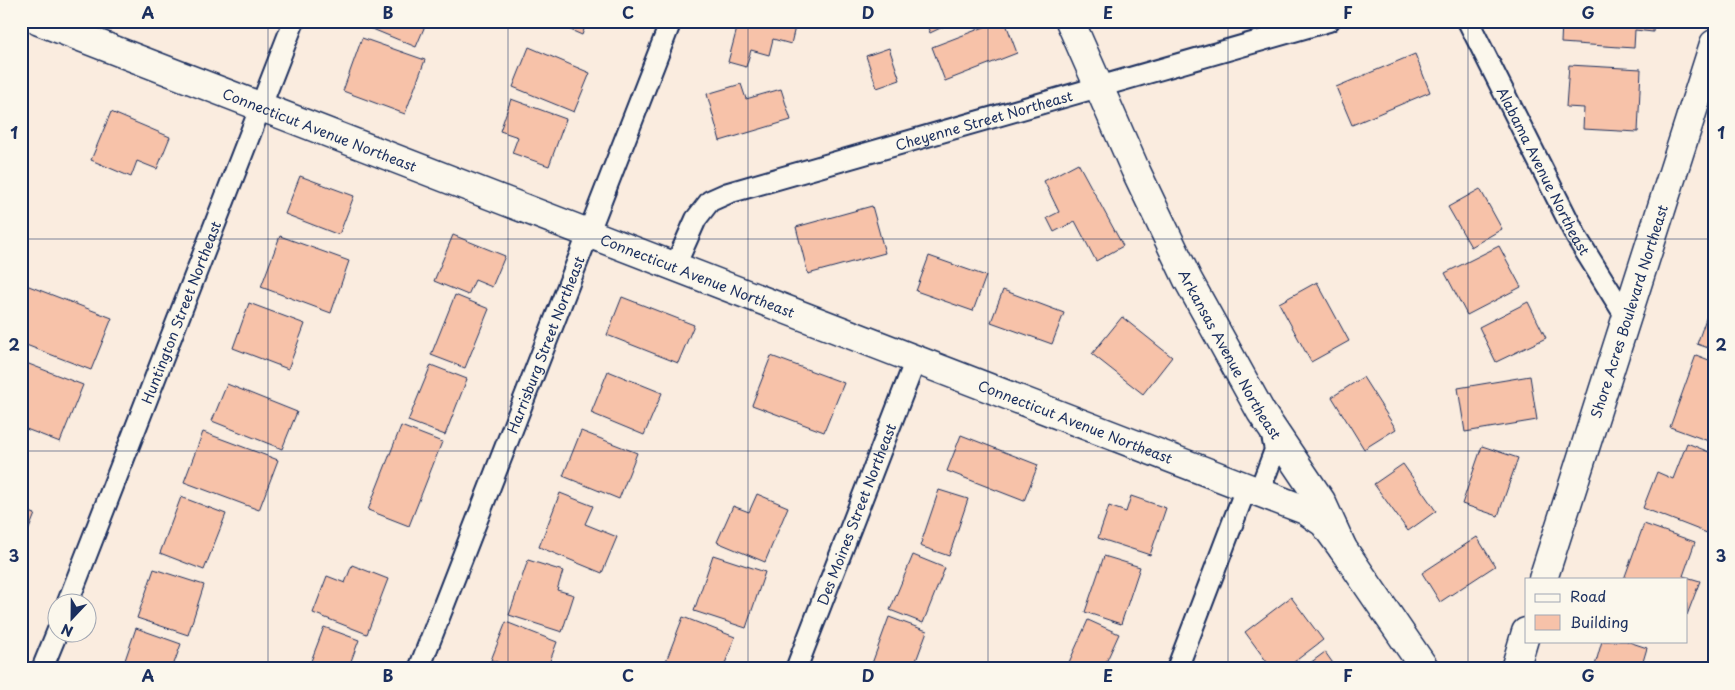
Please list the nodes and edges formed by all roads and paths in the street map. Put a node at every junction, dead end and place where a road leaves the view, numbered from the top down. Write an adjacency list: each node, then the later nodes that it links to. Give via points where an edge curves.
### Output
1 (39, 21): 9 (street, Connecticut Avenue Northeast)
2 (294, 21): 9 (street, Huntington Street Northeast)
3 (671, 21): 10 (street, Harrisburg Street Northeast)
4 (1070, 21): 8 (street, Arkansas Avenue Northeast)
5 (1328, 21): 8 (street, Cheyenne Street Northeast)
6 (1468, 21): 12 (street, Alabama Avenue Northeast, via 1578,238)
7 (1714, 44): 12 (street, Shore Acres Boulevard Northeast)
8 (1097, 87): 11 (street, Cheyenne Street Northeast, via 728,193 710,201 696,219); 14 (street, Arkansas Avenue Northeast, via 1188,280)
9 (261, 107): 10 (street, Connecticut Avenue Northeast); 18 (street, Huntington Street Northeast)
10 (589, 232): 11 (street, Connecticut Avenue Northeast); 22 (street, Harrisburg Street Northeast)
11 (676, 266): 13 (street, Connecticut Avenue Northeast)
12 (1626, 317): 17 (street, Shore Acres Boulevard Northeast)
13 (916, 359): 15 (street, Connecticut Avenue Northeast); 23 (street, Des Moines Street Northeast)
14 (1268, 421): 15 (street, via 1275,450); 16 (street, Arkansas Avenue Northeast, via 1322,501)
15 (1253, 490): 16 (street, Connecticut Avenue Northeast, via 1305,510 1324,523); 24 (street)
16 (1343, 549): 25 (street, Arkansas Avenue Northeast)
17 (1543, 578)
18 (72, 592)
19 (1525, 635): 26 (street)
20 (53, 642): 21 (street)
21 (42, 669)
22 (419, 669)
23 (796, 669)
24 (1177, 669)
25 (1425, 669)
26 (1514, 669)

